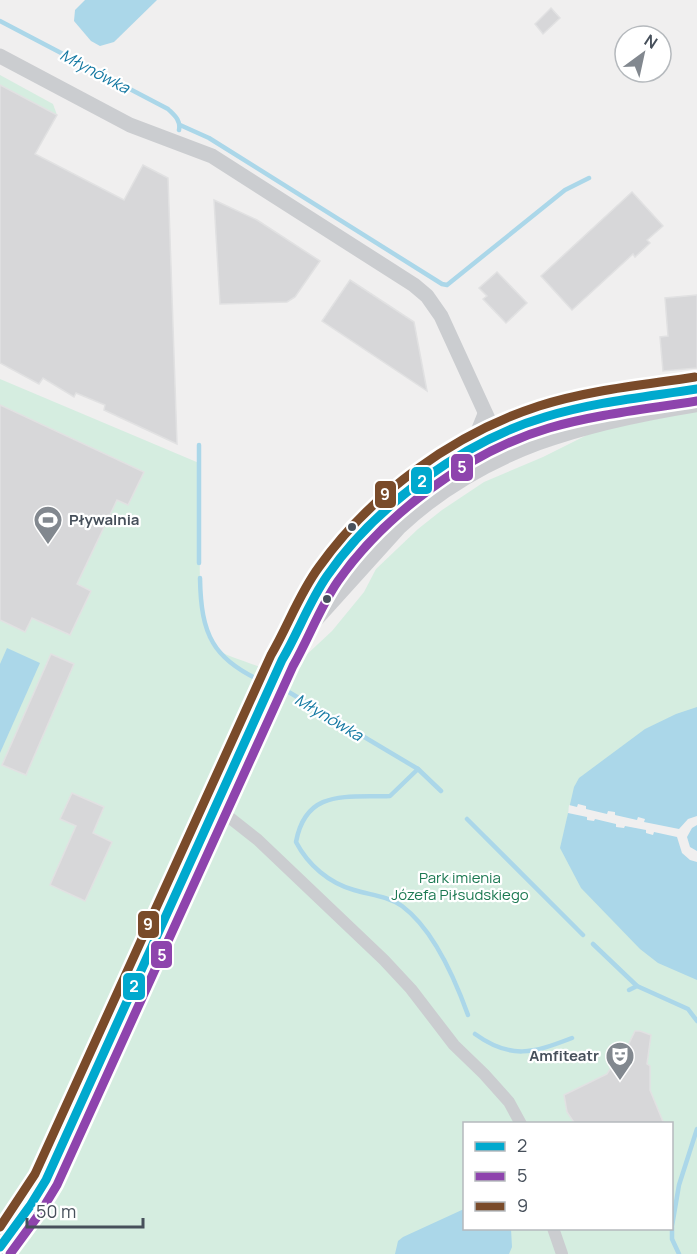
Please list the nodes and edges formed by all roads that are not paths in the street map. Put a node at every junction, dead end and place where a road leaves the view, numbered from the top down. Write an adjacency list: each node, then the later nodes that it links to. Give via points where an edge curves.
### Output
1 (0, 56): 4 (street, via 130,125 212,156 414,285 441,316)
2 (697, 389): 5 (street, via 568,411)
3 (697, 402): 6 (street, via 630,413 542,439)
4 (485, 414): 5 (street); 6 (street); 7 (street)
5 (518, 427): 6 (street)
6 (500, 446): 7 (street); 8 (street, via 414,510)
7 (470, 451): 8 (street, via 429,476 361,535 317,590)
8 (295, 639): 9 (street, via 276,672)
9 (215, 808): 10 (street, via 258,840 391,968 454,1045 509,1102); 12 (street, via 53,1167)
10 (520, 1122)
11 (554, 1230): 13 (street)
12 (0, 1247)
13 (562, 1254)

